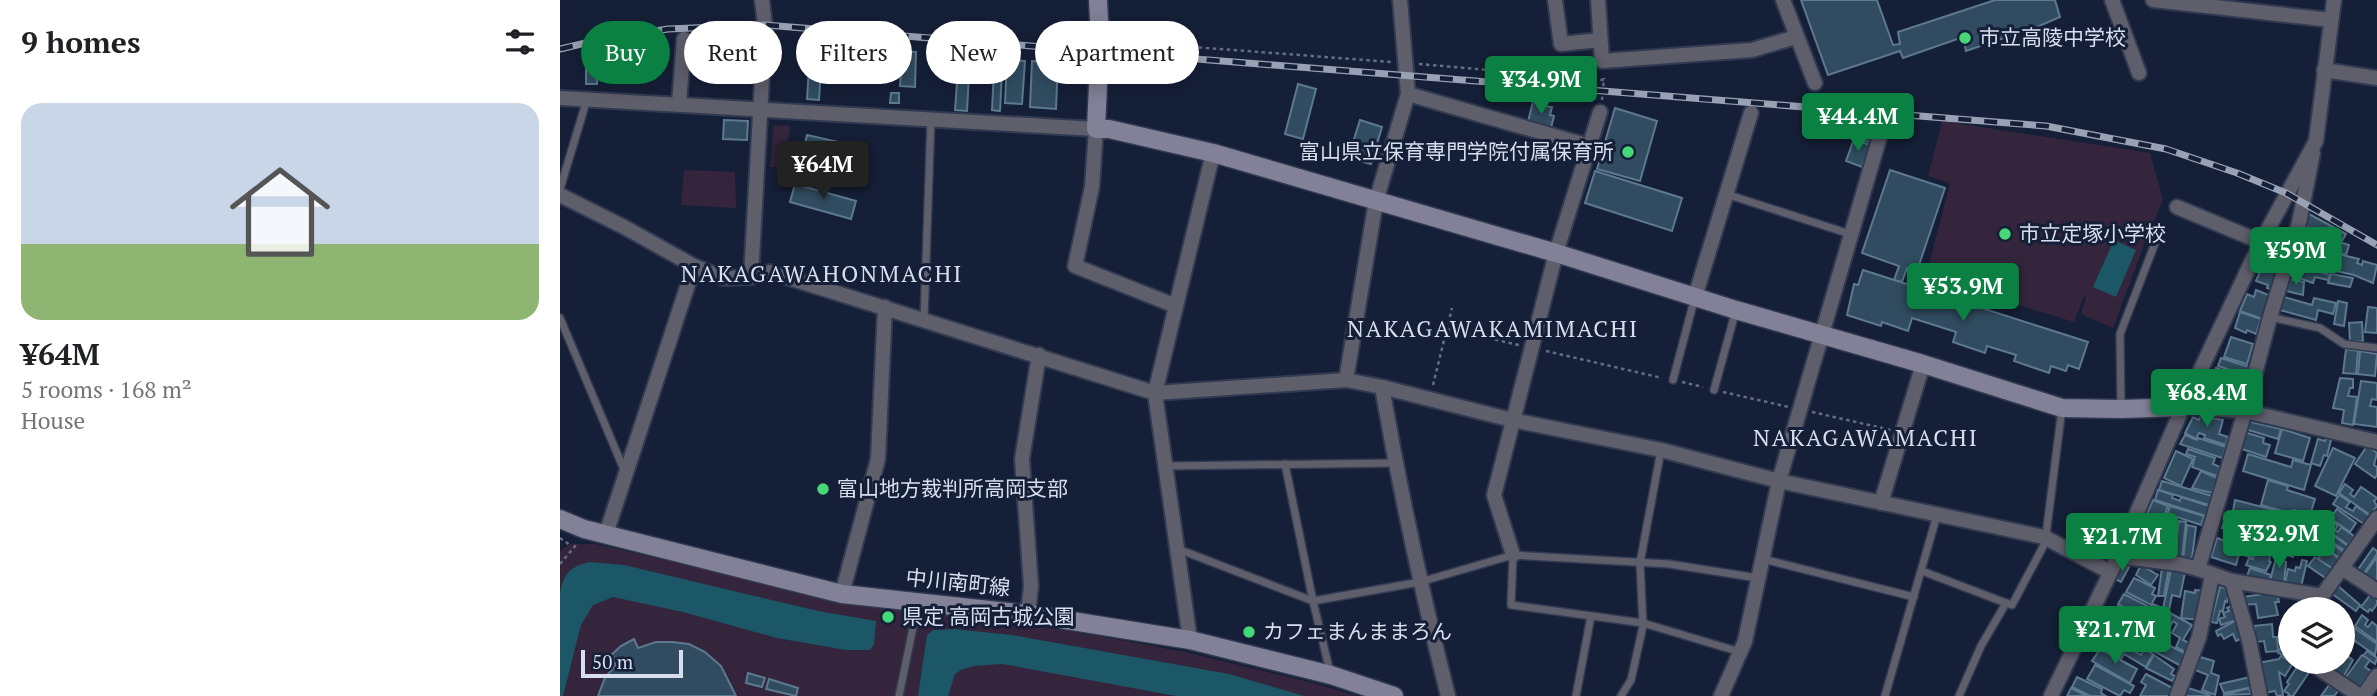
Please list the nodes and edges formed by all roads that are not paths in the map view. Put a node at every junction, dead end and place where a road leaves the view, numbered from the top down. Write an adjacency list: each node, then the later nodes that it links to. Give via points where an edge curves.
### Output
1 (762, 0): 22 (street, via 765,25)
2 (1098, 0): 27 (street)
3 (1400, 0): 18 (street)
4 (1555, 0): 13 (street, via 1561,44)
5 (1598, 0): 13 (street)
6 (1783, 0): 11 (street)
7 (2112, 0): 15 (street)
8 (2153, 0): 10 (street)
9 (2333, 0): 10 (street)
10 (2331, 20): 14 (street)
11 (1796, 37): 13 (street, via 1752,50 1602,61); 17 (street)
12 (684, 38): 21 (street)
13 (1600, 40)
14 (2324, 70): 16 (street); 28 (street)
15 (2139, 73)
16 (2377, 78)
17 (1815, 83)
18 (1408, 94): 29 (street); 34 (street)
19 (560, 98): 20 (street)
20 (587, 99): 21 (street); 31 (lane)
21 (679, 104): 22 (street)
22 (759, 110): 25 (street); 41 (street)
23 (1600, 112): 29 (street)
24 (1751, 113): 32 (street)
25 (931, 118): 27 (street); 48 (lane)
26 (1882, 129): 37 (street)
27 (1096, 130): 30 (street); 43 (street, via 1092,187 1075,266)
28 (2316, 141): 38 (street); 46 (street, via 2300,223)
29 (1589, 146): 39 (street)
30 (1213, 153): 34 (street); 43 (street)
31 (560, 189)
32 (1726, 194): 37 (lane); 42 (street)
33 (560, 195): 40 (street)
34 (1376, 201): 39 (street); 53 (street)
35 (2177, 207): 38 (street)
36 (2159, 233): 60 (lane, via 2120,334)
37 (1850, 234): 49 (street)
38 (2261, 242): 58 (street)
39 (1556, 253): 42 (street); 62 (street)
40 (694, 267): 41 (street, via 723,278); 68 (street)
41 (751, 277): 44 (street, via 770,272)
42 (1695, 297): 45 (street); 54 (lane)
43 (1176, 306): 57 (street)
44 (885, 307): 48 (street); 90 (street, via 878,459)
45 (1736, 310): 49 (street); 56 (lane)
46 (2270, 317): 50 (lane, via 2320,328 2344,344); 61 (street)
47 (560, 318): 68 (lane)
48 (924, 319): 51 (street)
49 (1821, 333): 52 (street); 69 (street)
50 (2377, 348)
51 (1039, 355): 57 (street); 97 (street, via 1022,459 1031,586)
52 (1923, 363): 59 (street); 70 (street)
53 (1346, 380): 55 (street); 57 (street)
54 (1673, 380)
55 (1382, 387): 62 (street); 65 (street)
56 (1714, 390)
57 (1155, 393): 67 (street)
58 (2183, 407): 60 (street); 61 (street); 78 (street)
59 (2063, 408): 60 (street); 75 (lane)
60 (2121, 409)
61 (2245, 411): 63 (street); 82 (street)
62 (1512, 420): 64 (street); 77 (street, via 1494,495)
63 (2377, 442)
64 (1661, 450): 69 (street); 80 (lane)
65 (1395, 463): 66 (lane); 88 (street)
66 (1285, 464): 67 (lane); 94 (lane)
67 (1166, 466): 76 (street)
68 (626, 473): 74 (street)
69 (1779, 481): 70 (street); 79 (street)
70 (1881, 503): 71 (street)
71 (1937, 515): 75 (street); 83 (lane)
72 (2377, 518): 81 (street)
73 (560, 519): 74 (street, 中川南町線)
74 (607, 534): 90 (street, 中川南町線)
75 (2044, 537): 84 (street); 96 (lane, via 2012,606)
76 (1178, 549): 94 (lane); 100 (street)
77 (1513, 555): 80 (lane); 88 (lane); 98 (lane, via 1511,605)
78 (2118, 556): 82 (street); 84 (street)
79 (1763, 559): 86 (street); 91 (lane)
80 (1640, 564): 86 (lane); 99 (lane)
81 (2342, 568): 89 (street); 93 (street)
82 (2198, 569): 85 (street)
83 (1922, 571): 91 (lane); 96 (lane)
84 (2110, 572): 113 (street)
85 (2212, 576): 87 (street); 114 (street, via 2199,637)
86 (1759, 578): 101 (street)
87 (2232, 581): 92 (street); 115 (street)
88 (1420, 582): 94 (lane); 107 (street)
89 (2377, 591)
90 (842, 594): 95 (street, 中川南町線)
91 (1914, 597): 111 (lane)
92 (2299, 597)
93 (2323, 597)
94 (1313, 601): 103 (lane)
95 (918, 602): 97 (street, 中川南町線); 105 (lane)
96 (2006, 603): 112 (lane, via 1980,646)
97 (1028, 614): 100 (street, 中川南町線)
98 (1591, 617): 99 (lane); 108 (lane)
99 (1643, 623): 101 (lane); 109 (lane, via 1631,680)
100 (1190, 640): 103 (street, 中川南町線)
101 (1740, 652): 110 (street)
102 (2328, 674): 116 (street)
103 (1331, 676): 106 (street, 中川南町線)
104 (2377, 676): 116 (street)
105 (899, 696)
106 (1394, 696)
107 (1448, 696)
108 (1576, 696)
109 (1621, 696)
110 (1721, 696)
111 (1885, 696)
112 (1959, 696)
113 (2051, 696)
114 (2177, 696)
115 (2260, 696)
116 (2362, 696)

